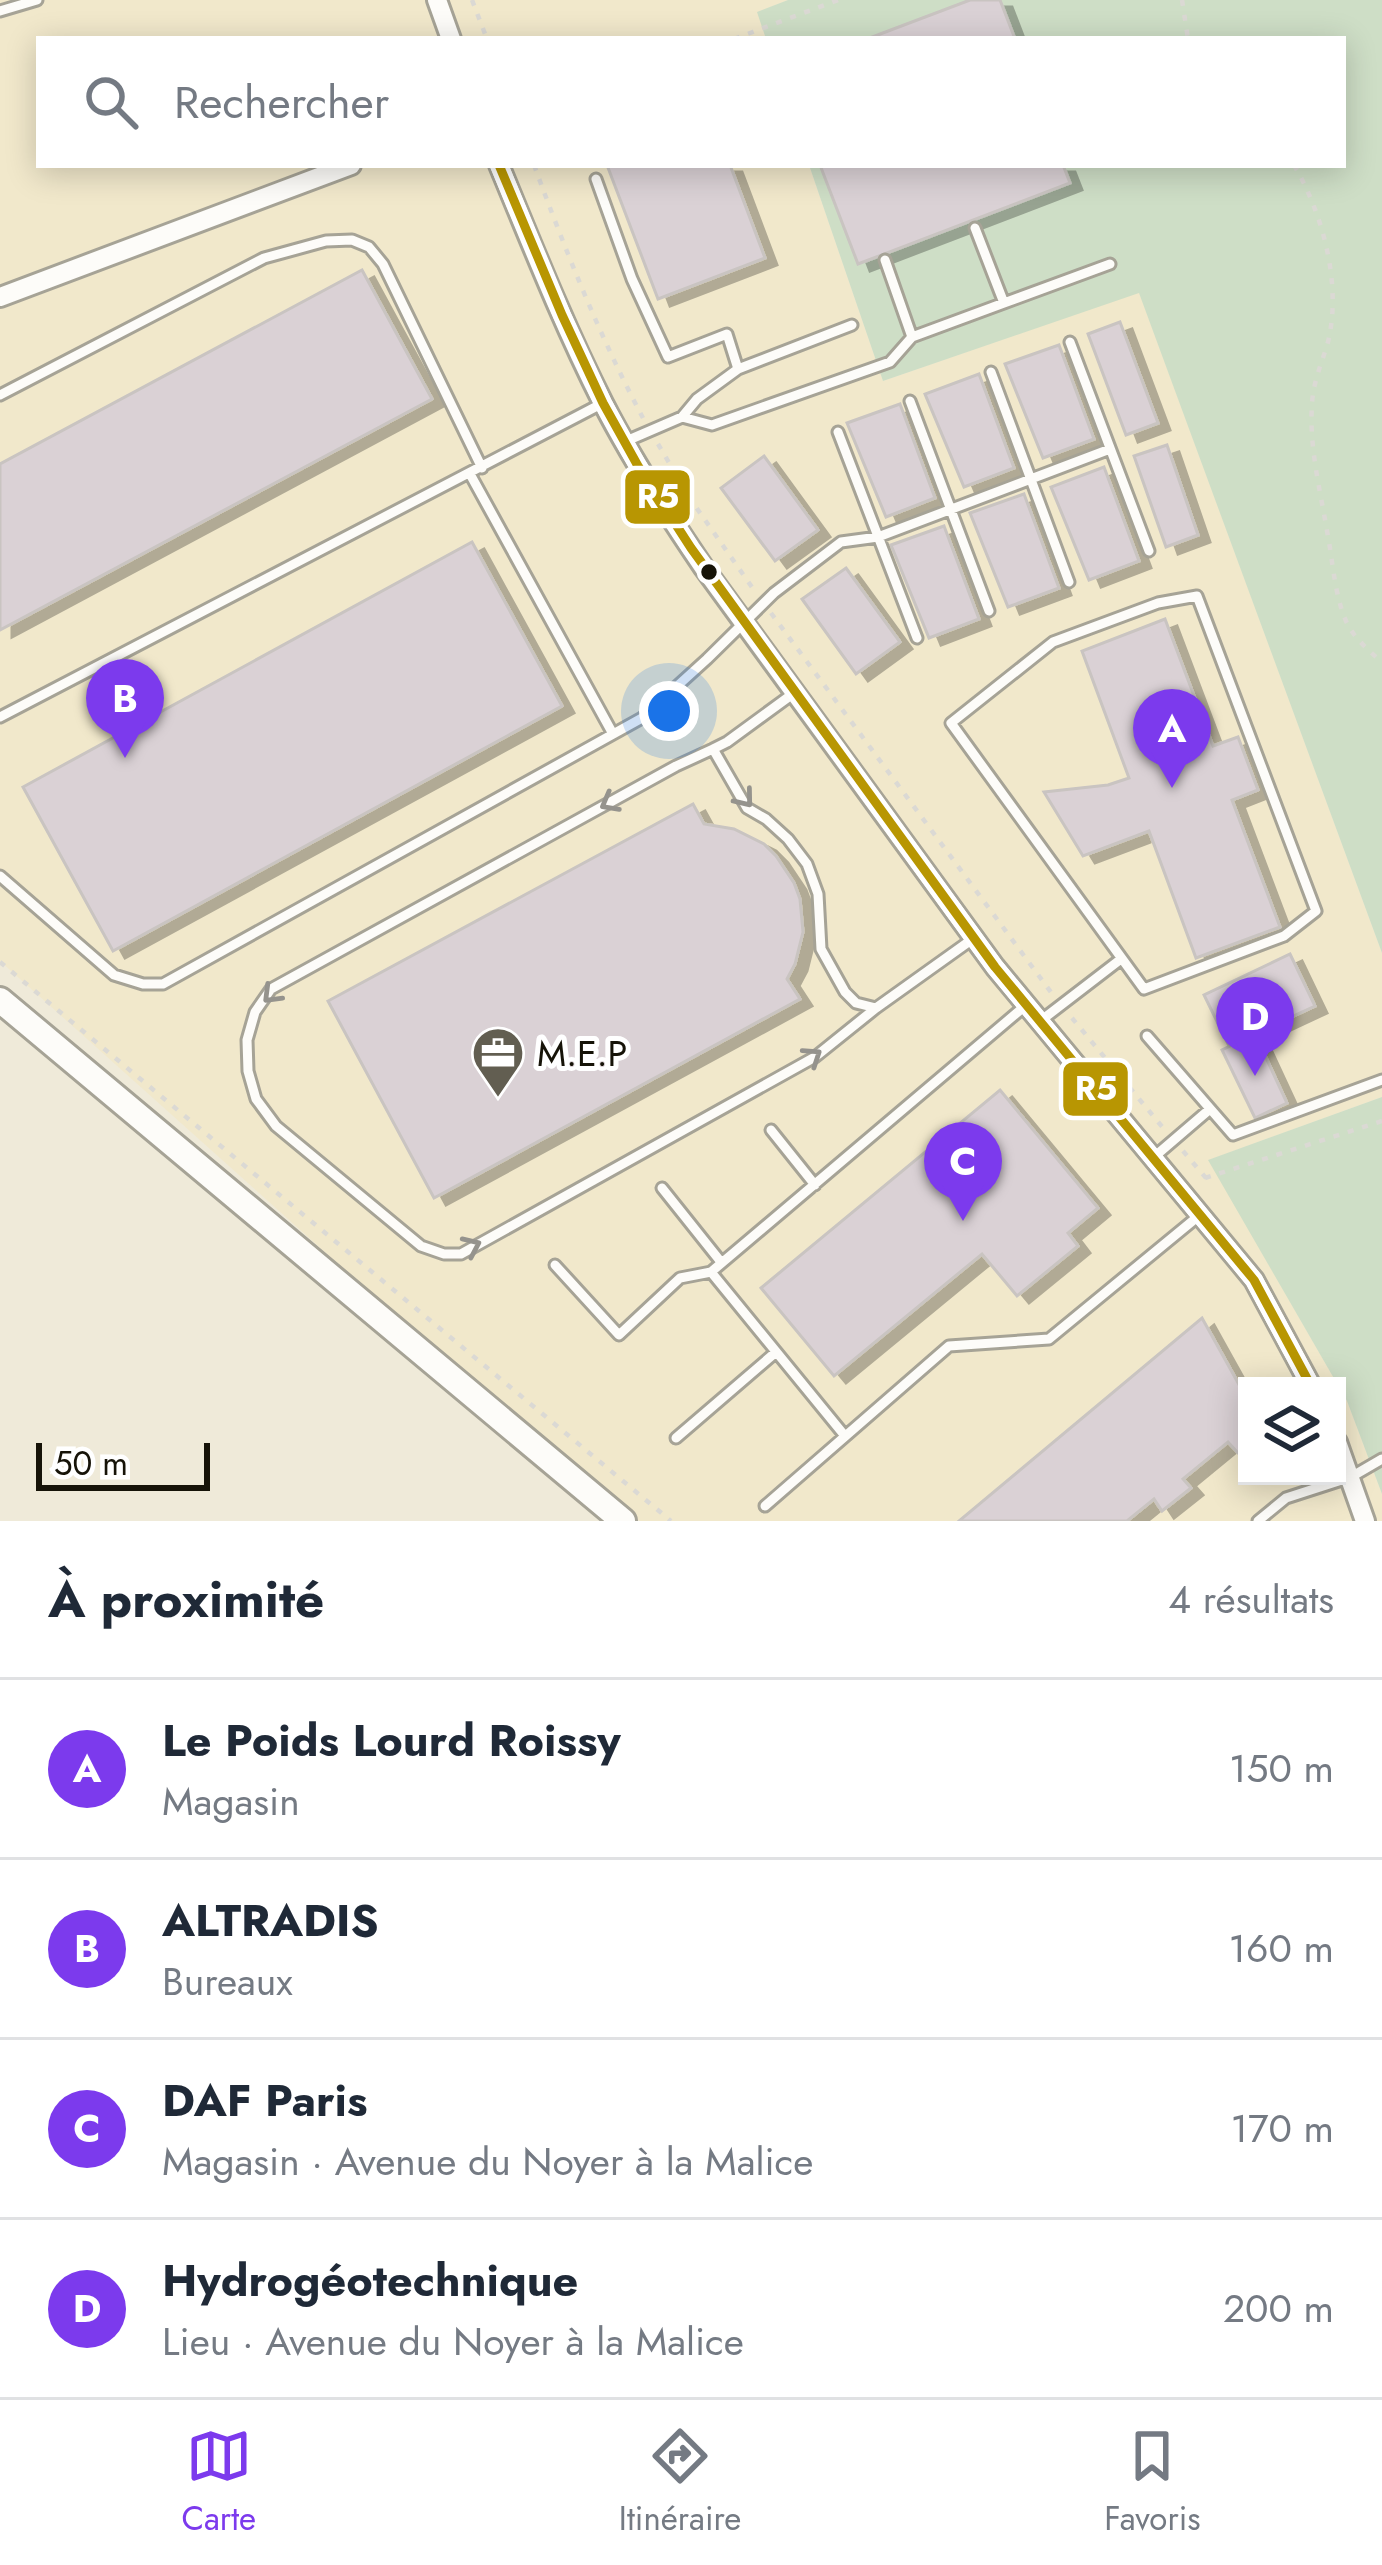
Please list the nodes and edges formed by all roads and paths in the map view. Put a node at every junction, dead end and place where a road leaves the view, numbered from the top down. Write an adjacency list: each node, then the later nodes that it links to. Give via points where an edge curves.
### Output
1 (37, 0): 6 (lane)
2 (437, 0): 7 (street)
3 (472, 0): 8 (path)
4 (838, 0): 9 (path)
5 (1183, 0): 10 (path)
6 (0, 11)
7 (451, 36)
8 (486, 36)
9 (742, 36)
10 (1188, 36)
11 (343, 168): 19 (street)
12 (501, 168): 28 (street)
13 (535, 168): 30 (path, via 614,364)
14 (1295, 168): 45 (path, via 1316,212 1332,284 1311,425 1338,597 1348,625)
15 (596, 178): 24 (lane, via 668,357 727,334)
16 (975, 227): 20 (lane)
17 (884, 260): 22 (lane)
18 (1110, 264): 20 (lane)
19 (0, 297)
20 (1004, 302): 22 (lane)
21 (852, 326): 24 (lane)
22 (912, 337): 29 (lane, via 890,362 712,425)
23 (1070, 342): 33 (lane)
24 (738, 369): 29 (lane)
25 (991, 372): 36 (lane)
26 (0, 395): 34 (lane, via 264,258 352,240 383,264)
27 (910, 401): 37 (lane)
28 (603, 403): 32 (street); 34 (lane)
29 (682, 417): 30 (lane)
30 (650, 431): 32 (lane); 41 (path)
31 (838, 432): 38 (lane)
32 (624, 442): 43 (street)
33 (1110, 449): 36 (lane); 39 (lane)
34 (482, 468): 35 (lane)
35 (470, 474): 47 (lane); 48 (lane)
36 (1031, 479): 37 (lane); 40 (lane)
37 (951, 510): 38 (lane); 42 (lane)
38 (878, 537): 41 (lane, via 841,542); 44 (lane)
39 (1149, 551)
40 (1070, 582)
41 (762, 602): 43 (lane); 55 (path)
42 (989, 611)
43 (743, 623): 46 (street); 48 (lane, via 642,718)
44 (917, 638)
45 (1382, 662)
46 (794, 693): 49 (lane); 51 (street)
47 (0, 717)
48 (614, 734): 50 (lane, via 163,984 114,975)
49 (713, 749): 57 (lane, one-way to 57, via 747,808 807,864 818,894 820,949 845,992); 57 (lane, one-way to 57, via 271,988 247,1040 256,1099 276,1126 421,1246 461,1254 814,1058)
50 (0, 876)
51 (974, 938): 56 (street); 57 (lane)
52 (1121, 959): 52 (lane, via 951,724 1053,642 1197,596 1316,911 1284,936 1144,989); 55 (lane)
53 (0, 962): 83 (path)
54 (0, 1000): 82 (street)
55 (1061, 1005): 58 (lane); 64 (path)
56 (1025, 1006): 58 (street); 67 (lane)
57 (876, 1008)
58 (1039, 1022): 65 (street)
59 (1148, 1036): 61 (lane)
60 (1382, 1080): 61 (lane, via 1233,1136)
61 (1210, 1109): 64 (lane)
62 (1382, 1121): 66 (path)
63 (771, 1130): 67 (lane)
64 (1174, 1140): 65 (lane); 66 (path)
65 (1154, 1157): 69 (street)
66 (1206, 1178): 69 (path)
67 (814, 1185): 71 (lane)
68 (662, 1188): 71 (lane)
69 (1181, 1190): 70 (street)
70 (1201, 1214): 75 (street, via 1254,1280); 76 (lane, via 1049,1339 950,1346)
71 (722, 1262): 73 (lane)
72 (555, 1265): 73 (lane, via 619,1335 680,1278)
73 (711, 1271): 74 (lane)
74 (776, 1352): 76 (lane); 77 (lane)
75 (1307, 1377)
76 (845, 1436): 81 (lane)
77 (676, 1438)
78 (1382, 1459): 80 (lane)
79 (1346, 1464): 80 (street)
80 (1351, 1477): 84 (lane, via 1286,1498); 85 (street)
81 (765, 1506)
82 (622, 1521)
83 (671, 1521)
84 (1258, 1521)
85 (1365, 1521)

